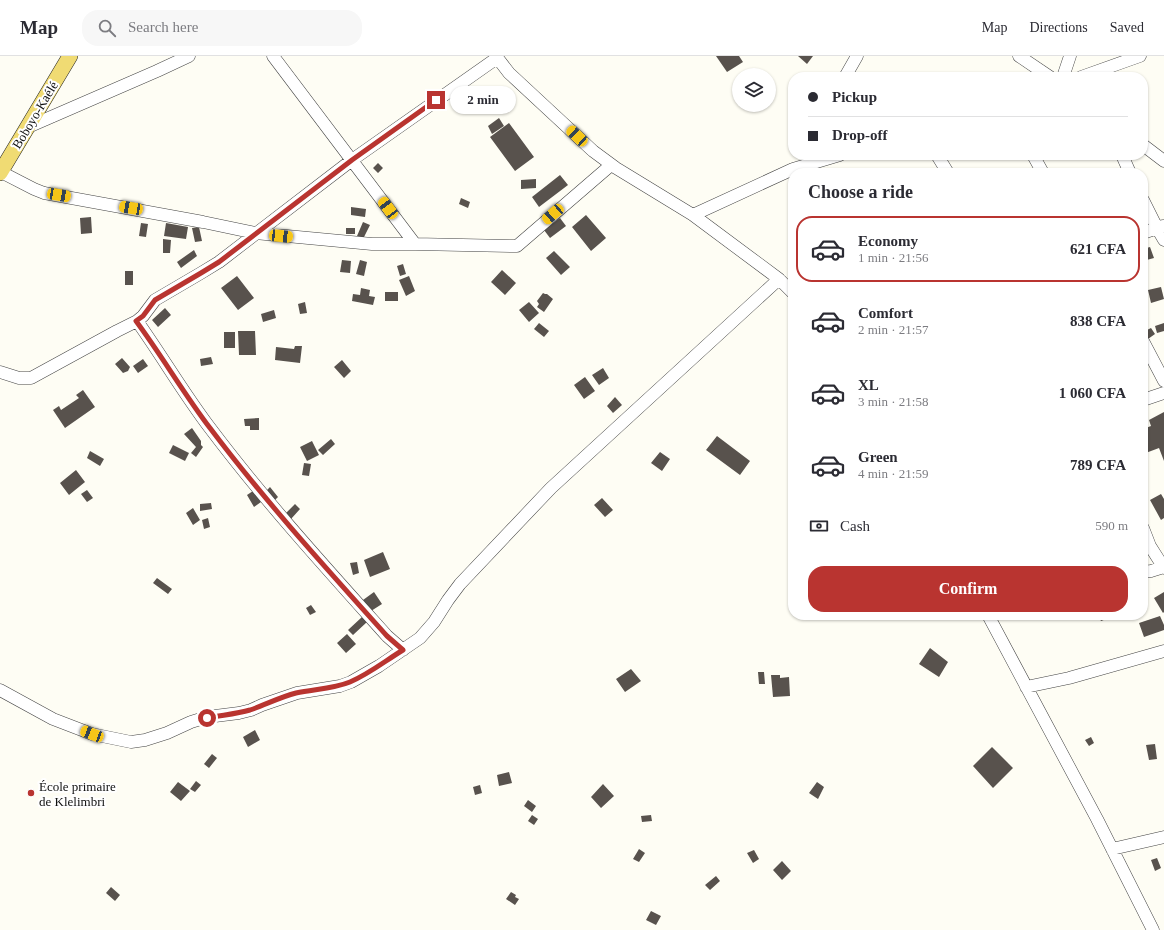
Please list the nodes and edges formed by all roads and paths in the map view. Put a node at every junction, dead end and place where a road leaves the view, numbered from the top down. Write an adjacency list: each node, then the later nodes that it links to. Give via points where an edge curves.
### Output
1 (70, 56): 13 (main road, Boboyo-Kaélé)
2 (189, 56): 13 (street)
3 (273, 56): 15 (street)
4 (857, 56): 9 (street)
5 (1019, 56): 10 (street)
6 (1070, 56): 11 (street)
7 (1140, 56): 12 (street)
8 (496, 57): 15 (street); 18 (street, via 584,143)
9 (848, 72)
10 (1043, 72)
11 (1065, 72)
12 (1095, 72)
13 (28, 127): 21 (main road, Boboyo-Kaélé)
14 (1148, 149): 17 (street)
15 (352, 160): 26 (street); 28 (street)
16 (823, 160): 19 (street)
17 (1164, 161)
18 (611, 165): 23 (street); 28 (street, via 516,246)
19 (796, 168)
20 (788, 171): 23 (street)
21 (0, 173): 26 (street, via 44,193)
22 (1148, 208): 24 (street)
23 (693, 215): 29 (street)
24 (1160, 227): 25 (street); 27 (street)
25 (1148, 231)
26 (255, 233): 28 (street, via 372,244); 30 (street, via 219,262 155,300)
27 (1164, 240)
28 (415, 244)
29 (785, 281): 40 (street, via 551,488 460,584 429,630)
30 (136, 321): 32 (street, via 31,378 19,378); 40 (street, via 199,413 266,499 387,636)
31 (1148, 351): 33 (street)
32 (0, 372)
33 (1164, 381)
34 (1164, 393): 35 (street)
35 (1148, 398)
36 (1148, 541): 37 (street)
37 (1164, 568): 38 (street)
38 (1148, 571)
39 (991, 620): 42 (street)
40 (403, 650): 43 (street, via 340,686 297,693 251,710 191,722 145,740 131,742 77,729)
41 (1164, 651): 42 (street)
42 (1026, 687): 45 (street)
43 (0, 690)
44 (1164, 838): 45 (street)
45 (1112, 849): 46 (street)
46 (1154, 930)

